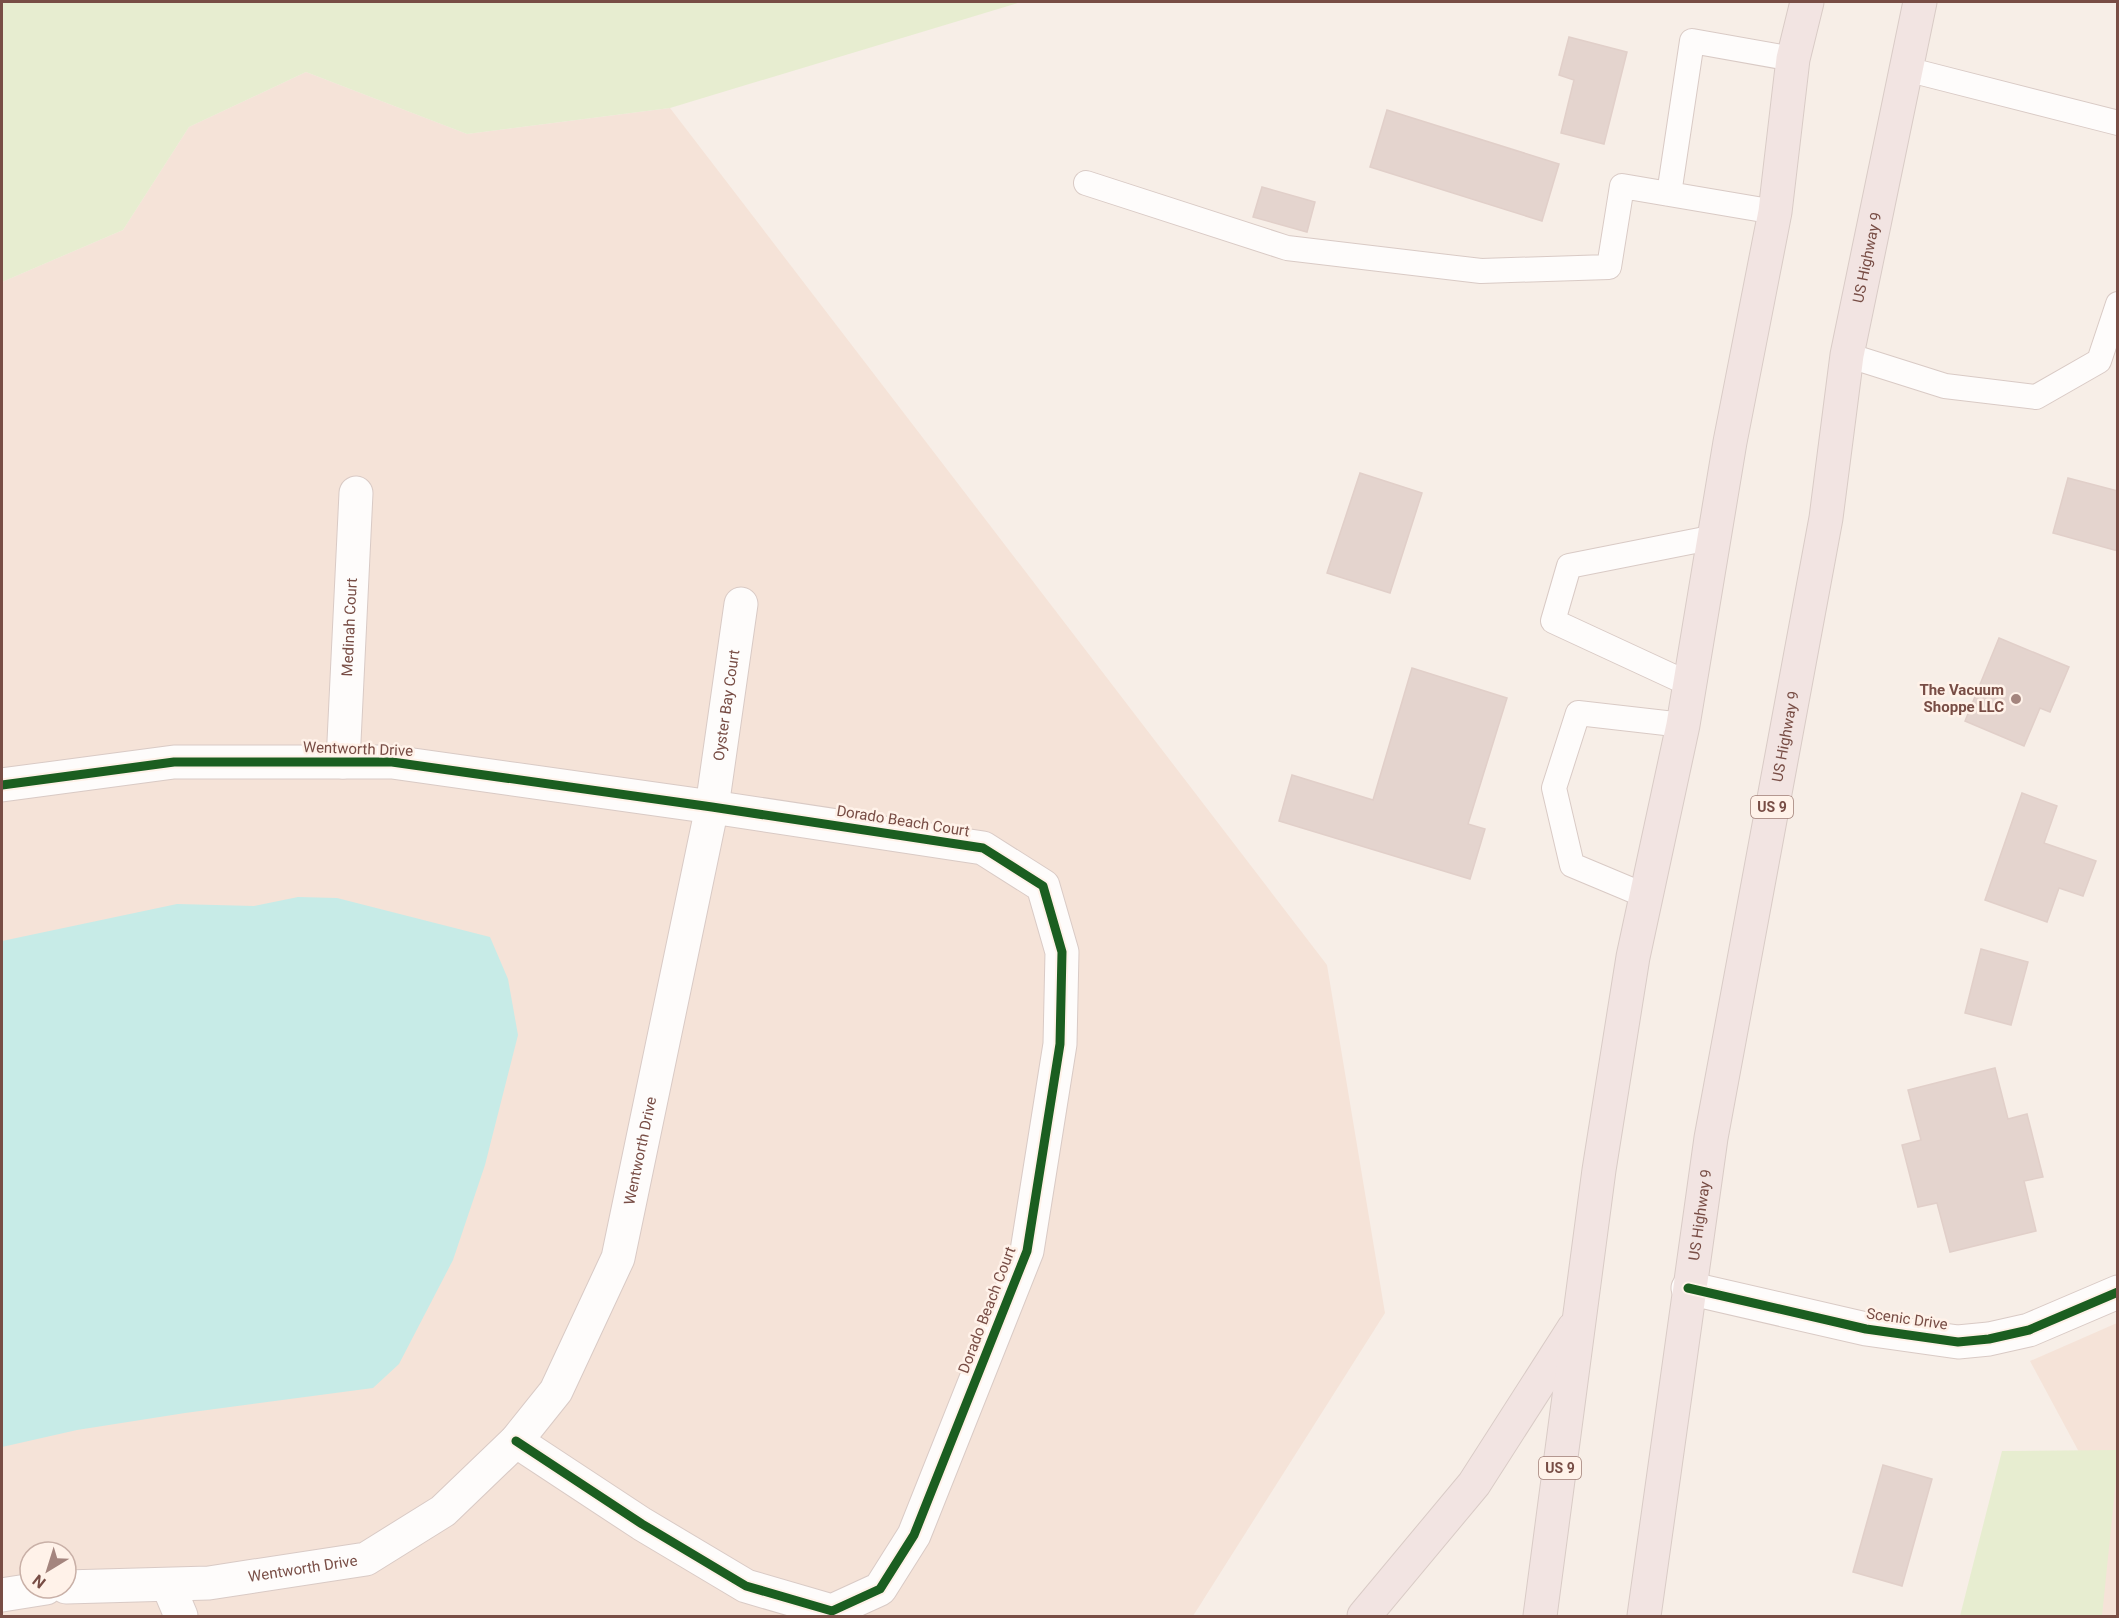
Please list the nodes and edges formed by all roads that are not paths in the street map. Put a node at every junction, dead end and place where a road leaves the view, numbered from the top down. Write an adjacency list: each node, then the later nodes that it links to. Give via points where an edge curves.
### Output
1 (1807, 2): 3 (highway, US 9)
2 (1920, 2): 4 (highway, US Highway 9 / US 9)
3 (1793, 59): 7 (lane, via 1692,41); 8 (highway, US 9)
4 (1906, 69): 5 (lane); 10 (highway, US Highway 9 / US 9)
5 (2118, 123)
6 (1086, 183): 7 (lane, via 1287,248 1481,271 1610,267 1622,186)
7 (1669, 194): 8 (lane)
8 (1775, 212): 12 (highway, US 9)
9 (2118, 304): 10 (lane, via 2099,361 2036,397 1945,386)
10 (1847, 355): 20 (highway, US Highway 9 / US 9, via 1826,518 1711,1138)
11 (356, 493): 16 (street, Medinah Court)
12 (1715, 537): 14 (highway, US 9); 14 (lane, via 1569,566 1553,621)
13 (741, 604): 18 (street, Oyster Bay Court)
14 (1689, 684): 15 (highway, US 9)
15 (1683, 725): 19 (highway, US 9); 19 (lane, via 1578,713 1554,788 1572,865)
16 (343, 762): 17 (street, Wentworth Drive, via 174,762); 18 (street, Wentworth Drive, via 392,762)
17 (2, 784)
18 (712, 807): 23 (street, Wentworth Drive, via 618,1258 556,1391); 23 (street, Dorado Beach Court, via 983,848 1043,886 1062,952 1060,1044 1027,1251 914,1535 880,1589 832,1611 746,1586 642,1524)
19 (1646, 896): 22 (highway, US 9, via 1606,1124)
20 (1688, 1288): 21 (street, Scenic Drive, via 1866,1329 1958,1342 2029,1330); 31 (highway, US Highway 9 / US 9)
21 (2118, 1292)
22 (1580, 1319): 29 (highway, via 1474,1485); 30 (highway, US 9)
23 (516, 1441): 24 (street, Wentworth Drive, via 443,1510 366,1559 209,1583)
24 (168, 1585): 25 (street, Wentworth Drive); 28 (street)
25 (78, 1587)
26 (18, 1592): 27 (street)
27 (2, 1595)
28 (181, 1617)
29 (1364, 1617)
30 (1540, 1617)
31 (1644, 1617)

